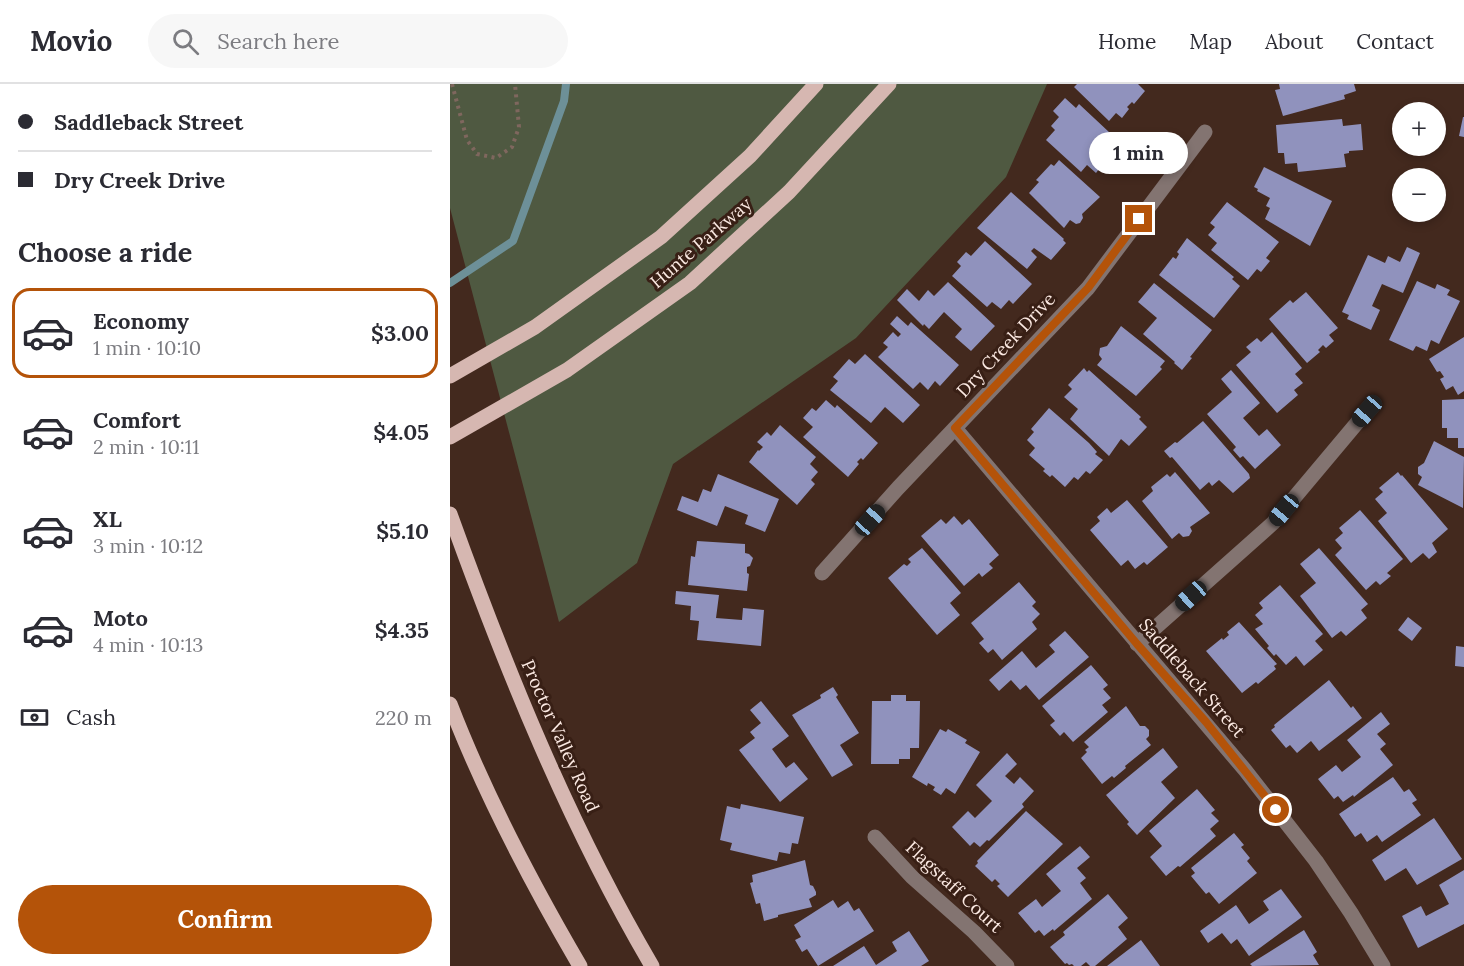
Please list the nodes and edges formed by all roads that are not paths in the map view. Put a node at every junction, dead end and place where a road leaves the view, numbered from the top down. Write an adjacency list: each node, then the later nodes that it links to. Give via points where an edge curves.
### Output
1 (816, 84): 4 (main road, Hunte Parkway, via 750,156 661,237 535,327)
2 (889, 84): 7 (main road, Hunte Parkway, via 789,192 690,283 567,370)
3 (1205, 132): 6 (street, Dry Creek Drive, via 1088,288)
4 (450, 376)
5 (1367, 411): 10 (street, via 1273,523)
6 (955, 428): 9 (street, Dry Creek Drive); 10 (street, Saddleback Street)
7 (450, 437)
8 (450, 514): 14 (main road, Proctor Valley Road, via 561,793)
9 (822, 573)
10 (1137, 644): 16 (street, Saddleback Street, via 1206,722 1316,861)
11 (450, 704): 13 (main road, via 535,888)
12 (874, 837): 15 (street, Flagstaff Court)
13 (580, 966)
14 (652, 966)
15 (1006, 966)
16 (1383, 966)

